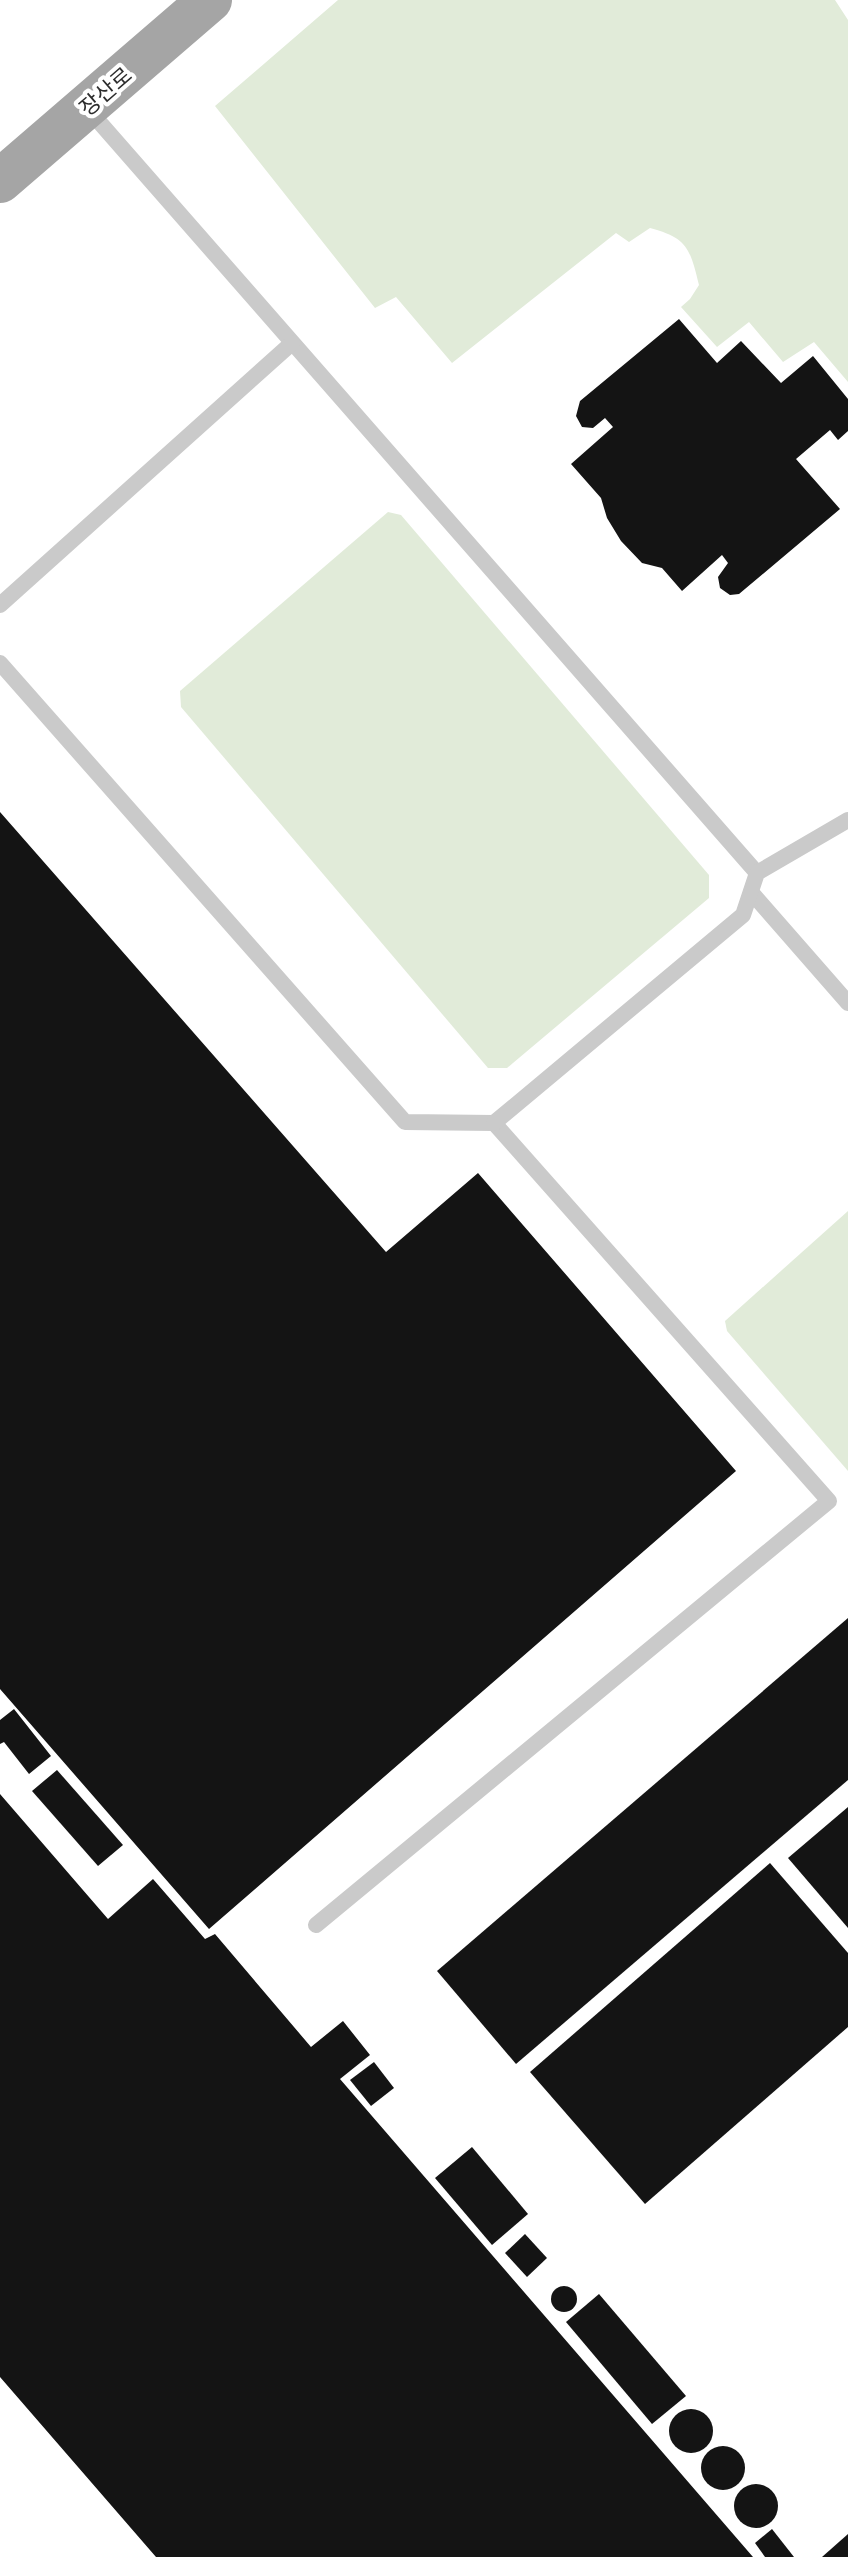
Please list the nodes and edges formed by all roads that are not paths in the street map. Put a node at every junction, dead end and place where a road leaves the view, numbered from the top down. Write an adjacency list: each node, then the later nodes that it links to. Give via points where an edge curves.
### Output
1 (210, 0): 2 (main road, 장산로)
2 (86, 107): 3 (main road, 장산로); 4 (lane)
3 (0, 181)
4 (292, 343): 5 (lane); 8 (lane)
5 (0, 605)
6 (0, 663): 11 (lane, via 405,1122)
7 (848, 820): 8 (lane)
8 (757, 873): 9 (lane)
9 (751, 892): 10 (lane); 11 (lane, via 743,915)
10 (848, 1003)
11 (494, 1123): 12 (lane, via 829,1501)
12 (316, 1925)

